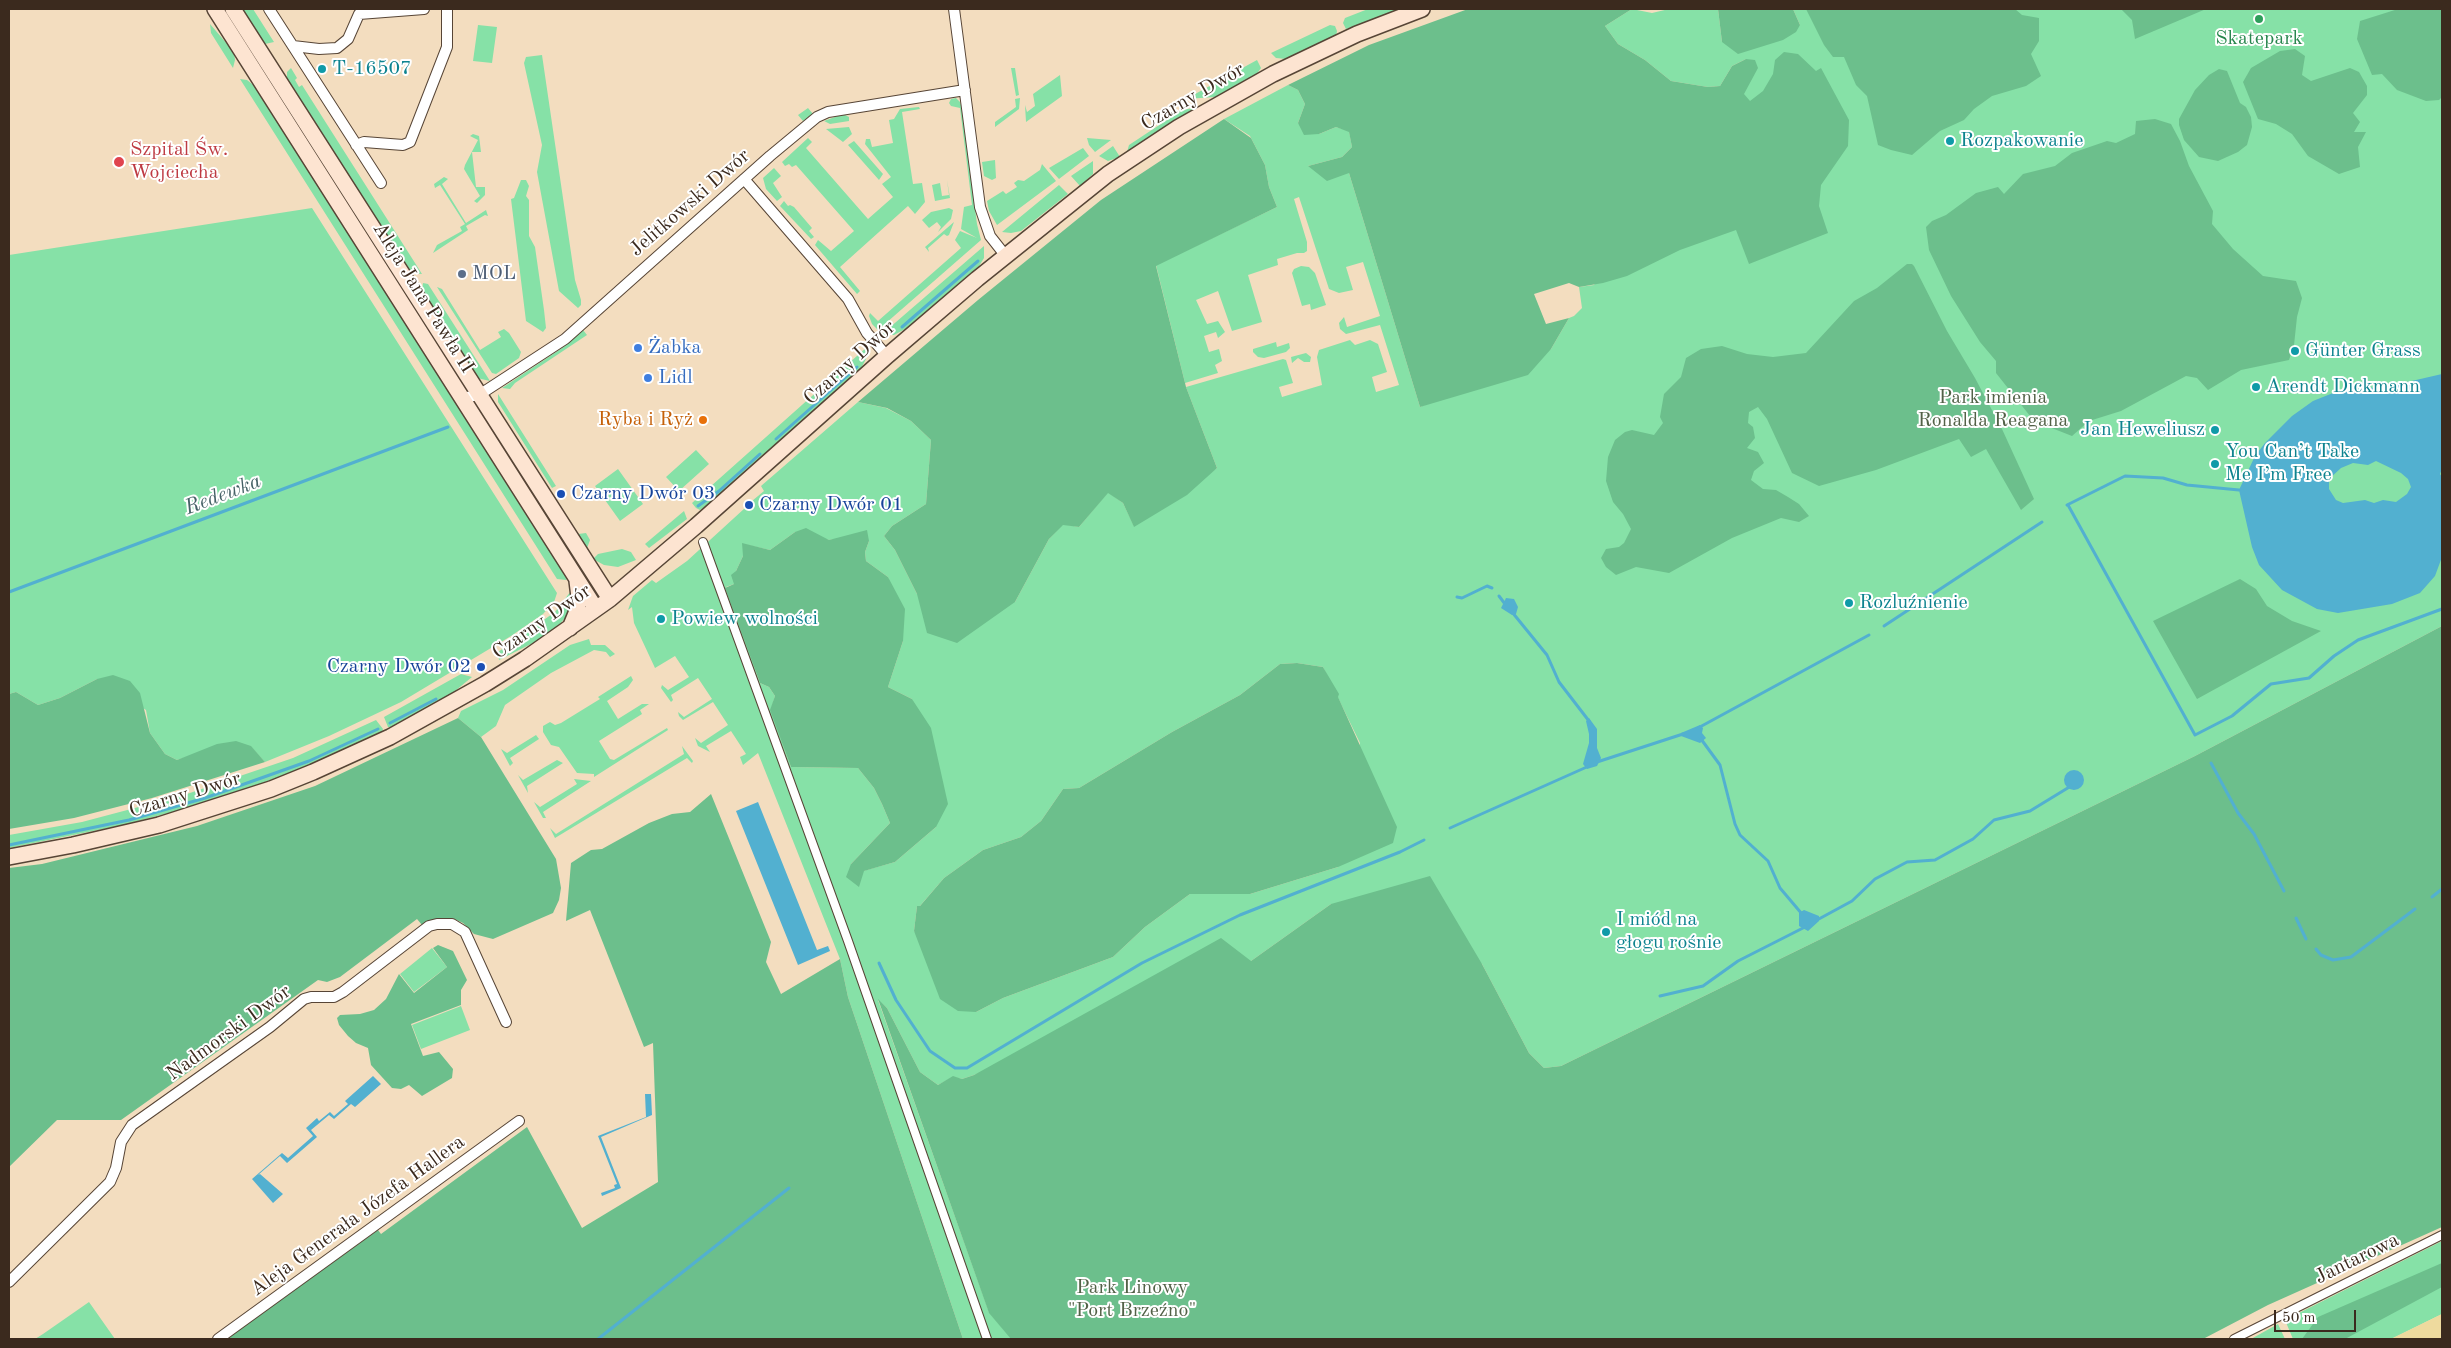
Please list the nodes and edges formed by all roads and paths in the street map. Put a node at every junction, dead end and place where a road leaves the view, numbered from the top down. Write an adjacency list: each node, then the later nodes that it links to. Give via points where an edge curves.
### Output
1 (215, 9): 9 (main road, Aleja Jana Pawła II)
2 (233, 9): 9 (main road, Aleja Jana Pawła II)
3 (269, 9): 8 (street)
4 (424, 9): 8 (street, via 359,14 348,39 337,48)
5 (447, 9): 11 (street, via 447,46 410,142 403,145 364,142)
6 (954, 9): 10 (street)
7 (1422, 9): 14 (main road, Czarny Dwór, via 1298,61 1200,114 1108,174)
8 (293, 46): 11 (street)
9 (258, 63): 16 (main road, Aleja Jana Pawła II); 17 (main road, Aleja Jana Pawła II)
10 (965, 90): 12 (street, Jelitkowski Dwór, via 828,112 805,126); 14 (street, via 980,207 990,236)
11 (356, 145): 13 (street)
12 (744, 179): 15 (street, via 848,299 867,334); 16 (street, Jelitkowski Dwór, via 565,339)
13 (381, 183)
14 (1005, 255): 15 (main road, Czarny Dwór)
15 (886, 356): 20 (main road, Czarny Dwór)
16 (479, 396): 17 (street, Jelitkowski Dwór); 20 (main road, Aleja Jana Pawła II)
17 (462, 398): 19 (main road, Aleja Jana Pawła II)
18 (703, 542): 29 (street, via 848,941)
19 (576, 578): 21 (main road, Aleja Jana Pawła II); 22 (main road, via 579,597)
20 (610, 599): 21 (main road, Czarny Dwór)
21 (596, 609): 22 (main road, Czarny Dwór)
22 (570, 628): 23 (main road, Czarny Dwór, via 442,710 313,772 159,825)
23 (9, 857)
24 (506, 1022): 27 (street, Nadmorski Dwór, via 465,932 452,924 430,926 343,992 334,997 304,999 132,1125 121,1142 110,1182)
25 (519, 1121): 28 (street, Aleja Generała Józefa Hallera)
26 (2442, 1235): 30 (street, Jantarowa)
27 (9, 1282)
28 (218, 1339)
29 (987, 1339)
30 (2234, 1339)

